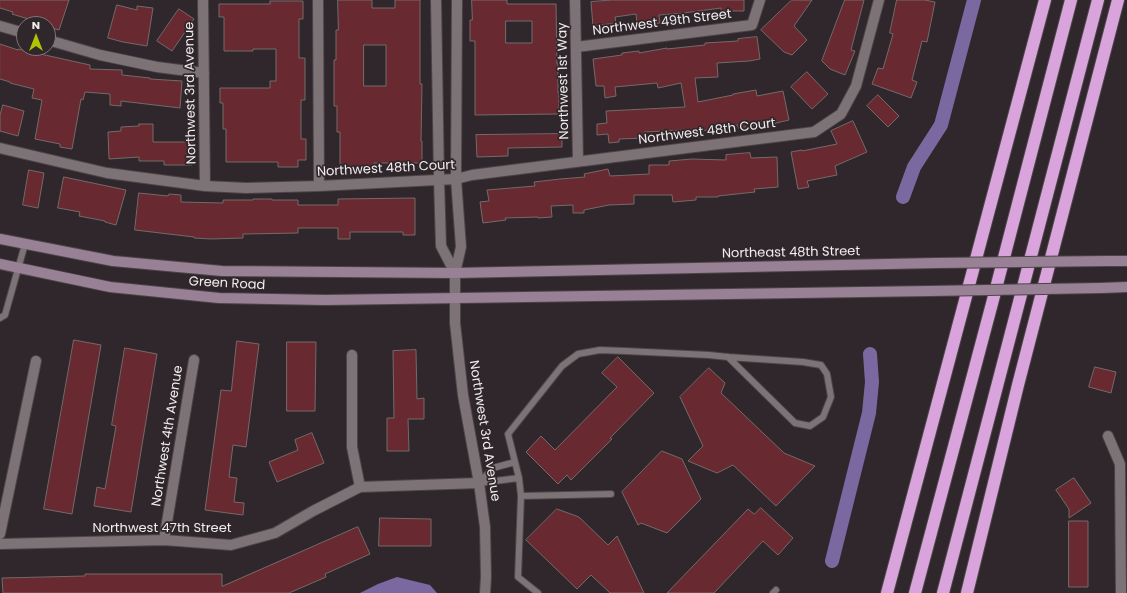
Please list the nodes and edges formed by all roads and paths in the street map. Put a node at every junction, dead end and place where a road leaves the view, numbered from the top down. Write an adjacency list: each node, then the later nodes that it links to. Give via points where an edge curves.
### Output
1 (203, 0): 16 (street, Northwest 3rd Avenue)
2 (318, 0): 22 (street)
3 (436, 0): 20 (street)
4 (457, 0): 19 (street)
5 (575, 0): 15 (street, Northwest 1st Way)
6 (760, 0): 15 (street, Northwest 49th Street, via 752,25)
7 (879, 0): 18 (street, Northwest 48th Court, via 856,86 841,114 814,132)
8 (1045, 0): 48 (highway)
9 (1071, 0): 49 (highway)
10 (1098, 0): 50 (highway)
11 (1118, 0): 51 (highway)
12 (0, 26): 13 (street)
13 (16, 31)
14 (56, 42): 16 (street, via 157,67)
15 (576, 47): 18 (street, Northwest 1st Way)
16 (204, 73): 21 (street, Northwest 3rd Avenue)
17 (0, 148): 21 (street, Northwest 48th Court, via 107,173)
18 (578, 161): 19 (street, Northwest 48th Court)
19 (456, 179): 20 (street, Northwest 48th Court); 28 (street, via 461,246)
20 (439, 180): 22 (street, Northwest 48th Court); 28 (street, via 442,246)
21 (205, 186): 22 (street, Northwest 48th Court)
22 (319, 186)
23 (0, 239): 24 (main road, Green Road)
24 (25, 244): 27 (lane); 28 (main road, Green Road, via 113,261 222,271)
25 (1127, 260): 28 (main road, Northeast 48th Street, bridge)
26 (0, 264): 27 (main road, Green Road)
27 (18, 268): 30 (main road, Green Road, via 110,287 219,298); 31 (lane, via 5,315)
28 (455, 273): 30 (street, Northwest 3rd Avenue)
29 (1127, 287): 30 (main road, bridge)
30 (455, 298): 39 (street, Northwest 3rd Avenue, via 462,395)
31 (0, 318)
32 (352, 355): 40 (street, via 352,447)
33 (728, 358): 33 (lane, via 821,365 828,374 831,397 823,417 810,426 795,423); 37 (lane, via 600,350 578,354 562,366 508,434)
34 (36, 360): 43 (street)
35 (194, 360): 44 (street, Northwest 4th Avenue)
36 (1108, 436): 52 (street, via 1120,464)
37 (515, 462): 38 (lane); 39 (lane, via 493,468)
38 (519, 478): 39 (lane); 42 (lane)
39 (479, 483): 40 (street, Northwest 47th Street); 46 (street, Northwest 3rd Avenue, via 485,528)
40 (360, 487): 44 (street, Northwest 47th Street, via 275,533 231,545)
41 (611, 494): 42 (lane)
42 (521, 496): 47 (lane, via 518,577)
43 (0, 534)
44 (164, 540): 45 (street, Northwest 47th Street)
45 (0, 544)
46 (485, 593)
47 (538, 593)
48 (887, 593)
49 (915, 593)
50 (943, 593)
51 (966, 593)
52 (1121, 593)

